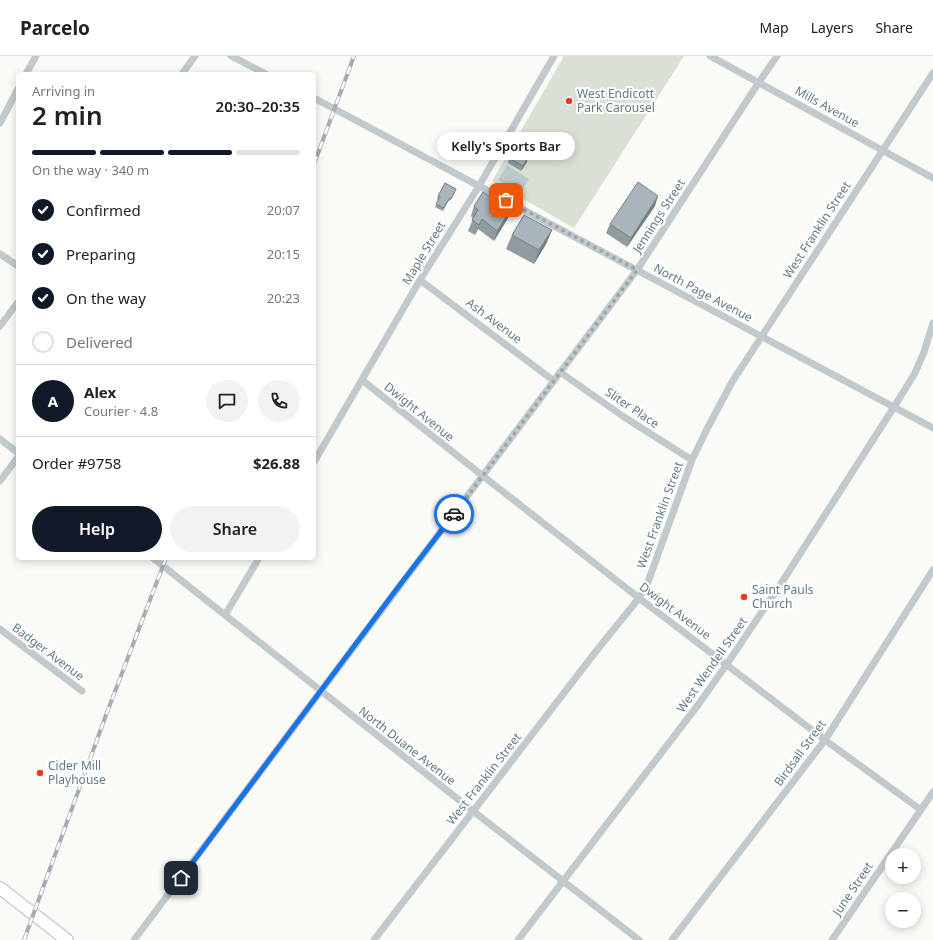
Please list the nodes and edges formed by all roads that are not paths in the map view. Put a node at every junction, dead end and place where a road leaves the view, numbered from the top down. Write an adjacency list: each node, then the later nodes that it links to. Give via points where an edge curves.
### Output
1 (36, 56): 7 (street)
2 (195, 56): 8 (street)
3 (230, 56): 9 (street)
4 (554, 56): 17 (street, Maple Street)
5 (710, 56): 11 (street, Mills Avenue)
6 (777, 56): 11 (street, Jennings Street)
7 (27, 72)
8 (183, 72)
9 (262, 72)
10 (933, 73): 15 (street, West Franklin Street)
11 (759, 82): 15 (street, Mills Avenue); 20 (street, Jennings Street)
12 (16, 94): 14 (street)
13 (316, 99): 17 (street, North Page Avenue)
14 (0, 123)
15 (882, 150): 16 (street, Mills Avenue); 25 (street, West Franklin Street)
16 (933, 178)
17 (479, 186): 20 (street, North Page Avenue); 21 (street, Maple Street)
18 (0, 254): 19 (street)
19 (16, 265)
20 (637, 270): 25 (street, North Page Avenue); 26 (street, Jennings Street)
21 (420, 280): 27 (street, Maple Street); 28 (street, Ash Avenue)
22 (16, 305): 24 (street)
23 (933, 324): 29 (street, West Wendell Street, via 915,373)
24 (0, 326)
25 (761, 336): 29 (street, North Page Avenue); 35 (street, West Franklin Street, via 732,382)
26 (560, 372): 28 (street, Jennings Street); 35 (street, Sliter Place)
27 (362, 380): 33 (street, Maple Street); 36 (street, Dwight Avenue)
28 (554, 381): 36 (street, Jennings Street)
29 (894, 407): 30 (street, North Page Avenue); 44 (street, West Wendell Street)
30 (933, 428)
31 (0, 439): 32 (street)
32 (16, 451)
33 (316, 459)
34 (16, 460): 37 (street)
35 (692, 460): 41 (street, West Franklin Street, via 648,582)
36 (483, 476): 41 (street, Dwight Avenue); 46 (street, Jennings Street)
37 (0, 481)
38 (156, 560): 42 (street, North Duane Avenue)
39 (258, 560): 42 (street)
40 (933, 570): 47 (street, Birdsall Street)
41 (639, 598): 44 (street, Dwight Avenue); 50 (street, West Franklin Street)
42 (225, 615): 46 (street, North Duane Avenue)
43 (0, 629): 45 (street, Badger Avenue)
44 (727, 664): 47 (street, Dwight Avenue); 51 (street, West Wendell Street)
45 (82, 691)
46 (320, 692): 50 (street, North Duane Avenue); 54 (street, Jennings Street)
47 (825, 740): 49 (street, Dwight Avenue); 58 (street, Birdsall Street)
48 (933, 792): 49 (street, June Street)
49 (921, 810): 59 (street, June Street)
50 (473, 812): 51 (street, North Duane Avenue); 55 (street, West Franklin Street)
51 (563, 882): 56 (street, West Wendell Street); 57 (street, North Duane Avenue)
52 (0, 888): 53 (main road)
53 (67, 940)
54 (134, 940)
55 (374, 940)
56 (518, 940)
57 (639, 940)
58 (672, 940)
59 (832, 940)

